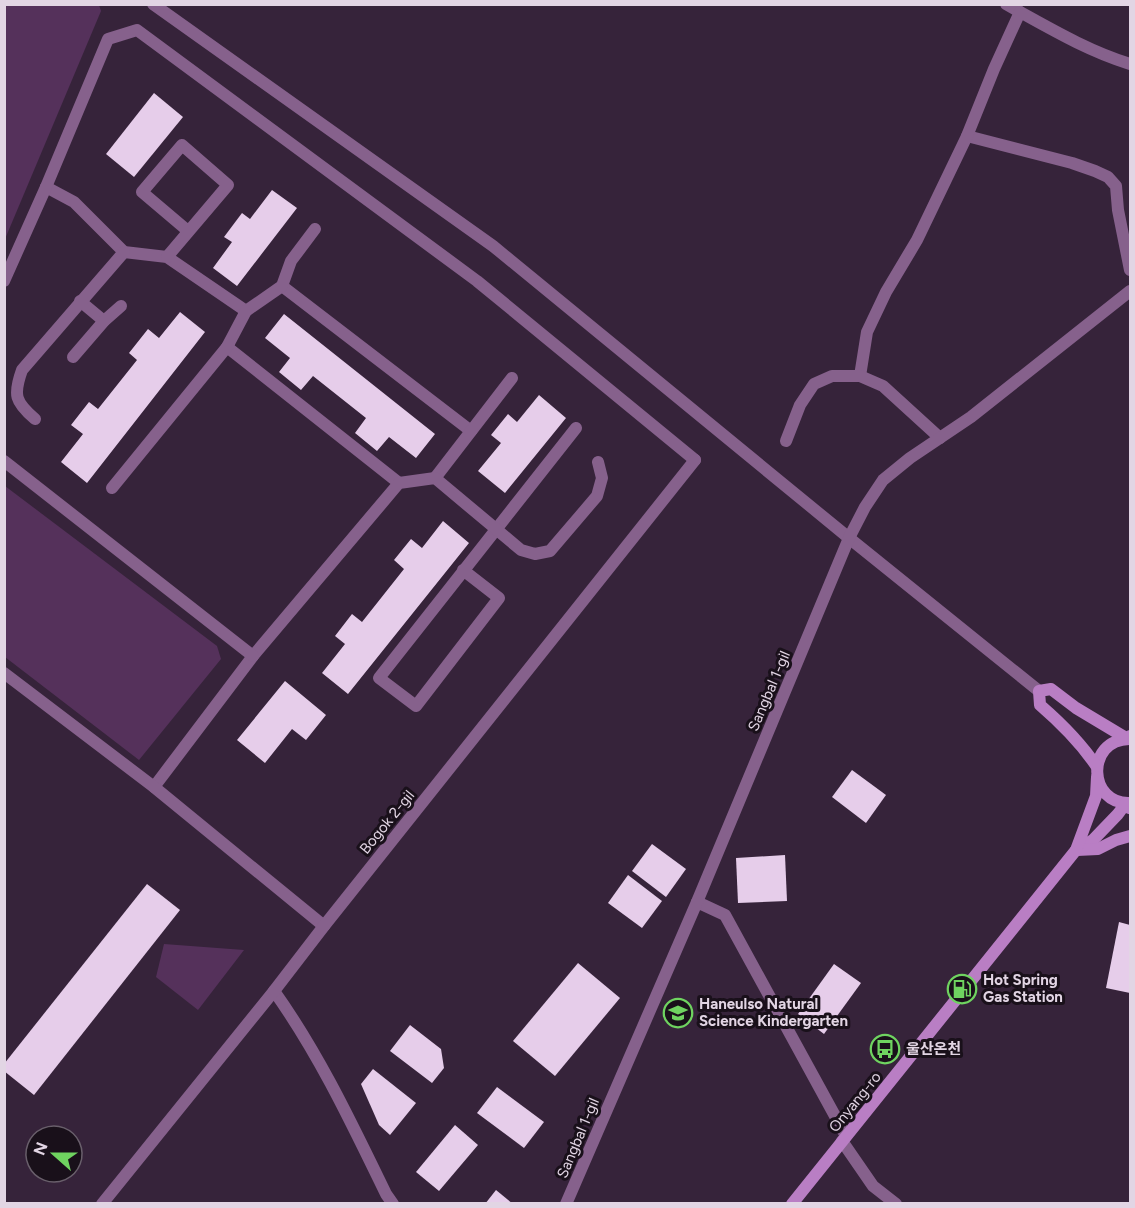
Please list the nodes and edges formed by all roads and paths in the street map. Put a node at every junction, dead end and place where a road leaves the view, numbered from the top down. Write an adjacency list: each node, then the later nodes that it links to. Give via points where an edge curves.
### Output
1 (153, 4): 34 (street, via 493,246)
2 (1006, 4): 3 (street)
3 (1020, 12): 4 (street, via 1071,40); 5 (street)
4 (1131, 64)
5 (967, 136): 11 (street, via 1072,163 1108,177 1116,186); 21 (street, via 867,332)
6 (46, 187): 9 (street, via 74,202); 12 (street); 46 (street, Bogok 2-gil, via 108,39 137,30 477,281 695,459)
7 (315, 229): 13 (street, via 291,261)
8 (188, 231): 8 (street, via 228,185 182,146 142,192); 10 (street)
9 (124, 252): 10 (street); 15 (street)
10 (167, 257): 17 (street)
11 (1131, 270)
12 (4, 281)
13 (282, 286): 17 (street); 25 (street)
14 (1131, 291): 26 (street, Sangbal 1-gil)
15 (80, 301): 18 (street); 23 (street, via 22,370 16,388 21,407)
16 (121, 306): 18 (street)
17 (246, 311): 19 (street)
18 (104, 321): 20 (street)
19 (226, 346): 31 (street); 32 (street)
20 (73, 357)
21 (860, 376): 26 (street, via 883,386); 27 (street, via 832,376 814,384 800,405)
22 (512, 378): 25 (street)
23 (35, 419)
24 (576, 428): 33 (street)
25 (471, 431): 30 (street)
26 (940, 438): 34 (street, Sangbal 1-gil, via 883,480)
27 (786, 441)
28 (4, 461): 36 (street)
29 (598, 462): 33 (street, via 602,478 597,496 550,551 535,554 521,550)
30 (435, 478): 31 (street); 33 (street)
31 (399, 483): 36 (street)
32 (112, 488)
33 (496, 528): 35 (street)
34 (849, 538): 38 (street); 45 (street, Sangbal 1-gil)
35 (463, 570): 35 (street, via 379,678 416,706 500,598)
36 (253, 656): 41 (street)
37 (4, 673): 41 (street)
38 (1039, 691): 39 (main road, via 1051,688 1076,708); 40 (main road, via 1041,705 1087,751)
39 (1129, 738): 40 (main road, via 1106,748)
40 (1097, 772): 42 (main road, via 1107,795); 44 (main road, via 1096,796)
41 (154, 787): 46 (street)
42 (1129, 805): 44 (main road, via 1093,840)
43 (1131, 836): 44 (main road, via 1098,849)
44 (1076, 850): 48 (main road, Onyang-ro)
45 (697, 902): 48 (street, via 725,915); 51 (street, Sangbal 1-gil)
46 (324, 926): 47 (street, Bogok 2-gil)
47 (274, 991): 49 (street, Bogok 2-gil); 50 (street, via 342,1103)
48 (844, 1139): 52 (main road, Onyang-ro); 53 (street, via 873,1186)
49 (102, 1203)
50 (393, 1203)
51 (566, 1203)
52 (792, 1203)
53 (896, 1203)

